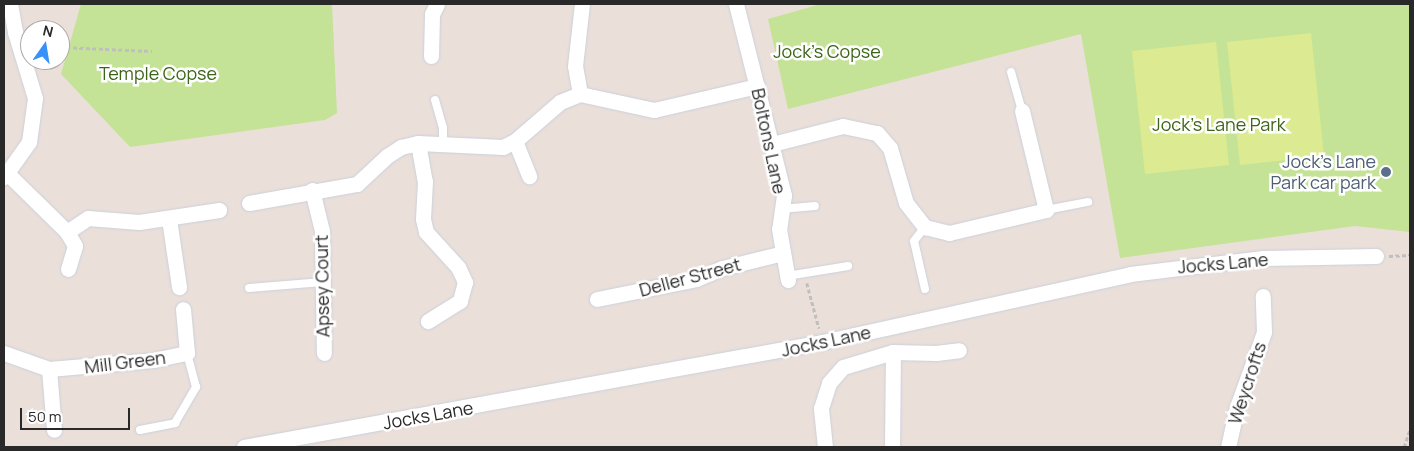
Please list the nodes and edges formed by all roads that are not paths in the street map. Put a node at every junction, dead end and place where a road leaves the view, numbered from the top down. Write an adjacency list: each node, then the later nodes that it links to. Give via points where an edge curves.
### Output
1 (10, 4): 15 (street, via 35,98 29,142)
2 (437, 4): 5 (street, via 432,14)
3 (582, 4): 8 (street, via 575,66)
4 (736, 4): 7 (street, Boltons Lane)
5 (431, 56)
6 (1011, 72): 10 (lane)
7 (758, 86): 8 (street, via 654,110); 14 (street, Boltons Lane)
8 (580, 94): 12 (street, via 560,102)
9 (435, 100): 11 (lane)
10 (1022, 110): 23 (street)
11 (444, 142): 12 (street, via 487,148); 13 (street)
12 (516, 142): 16 (street)
13 (418, 143): 17 (street, via 401,147 387,156 357,184); 39 (street, via 425,181 423,219 426,232 458,267 465,282 460,301)
14 (772, 144): 21 (street, Boltons Lane, via 784,195); 25 (street, via 843,126 877,133 890,148 906,203)
15 (6, 176): 26 (street)
16 (529, 176)
17 (312, 190): 19 (street); 32 (street, Apsey Court, via 322,231)
18 (1088, 202): 23 (lane)
19 (249, 203)
20 (815, 206): 21 (lane)
21 (782, 209): 27 (street, Boltons Lane)
22 (219, 210): 24 (street)
23 (1046, 210): 25 (street, via 950,233)
24 (169, 219): 26 (street, via 139,222 88,218); 33 (street)
25 (926, 227): 35 (lane, via 914,241)
26 (68, 232): 30 (street, via 75,246)
27 (782, 253): 31 (street, Boltons Lane); 37 (street, Deller Street, via 722,268 696,279)
28 (1376, 256): 48 (street, Jocks Lane, via 1263,258 1130,274 803,346)
29 (848, 266): 31 (lane)
30 (68, 269)
31 (791, 277)
32 (323, 282): 34 (lane); 44 (street, Apsey Court)
33 (180, 287)
34 (249, 288)
35 (925, 289)
36 (1263, 296): 51 (street, Weycrofts, via 1262,340 1237,407)
37 (597, 299)
38 (183, 309): 43 (street, Mill Green)
39 (428, 321)
40 (962, 351): 41 (street)
41 (893, 352): 49 (street, via 843,367 829,383 821,408); 50 (street)
42 (4, 353): 45 (street, Mill Green)
43 (187, 353): 45 (street, Mill Green, via 153,360); 47 (lane, via 196,387 175,423)
44 (324, 353)
45 (48, 369): 46 (street)
46 (54, 430)
47 (140, 430)
48 (244, 447)
49 (825, 447)
50 (892, 447)
51 (1228, 447)

